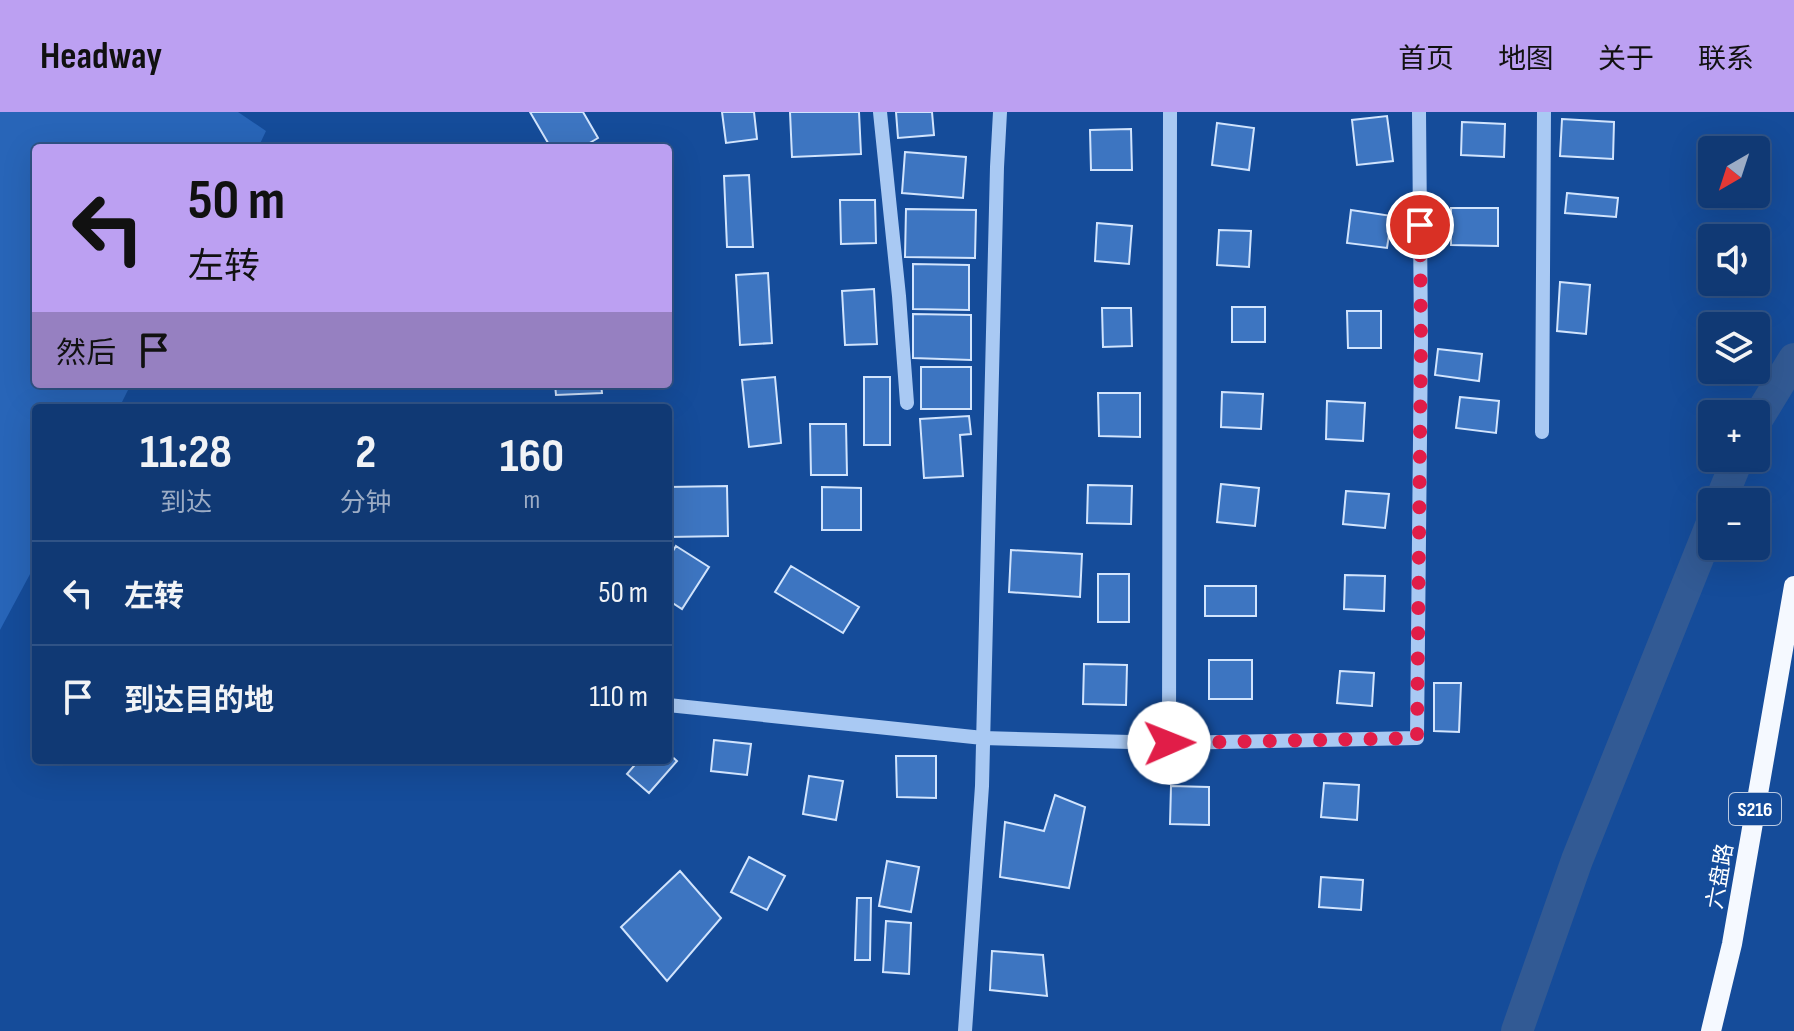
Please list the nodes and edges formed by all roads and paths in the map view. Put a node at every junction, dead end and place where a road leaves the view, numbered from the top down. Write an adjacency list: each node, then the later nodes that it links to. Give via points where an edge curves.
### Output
1 (880, 112): 6 (street)
2 (1000, 112): 10 (street)
3 (1170, 112): 11 (street)
4 (1419, 112): 11 (street, via 1417,738)
5 (1544, 112): 7 (street)
6 (907, 403)
7 (1542, 432)
8 (1794, 586): 13 (main road, 六盘路 / S216, via 1732,944)
9 (672, 705): 10 (street)
10 (983, 738): 11 (street); 12 (street)
11 (1169, 743)
12 (965, 1031)
13 (1711, 1031)

